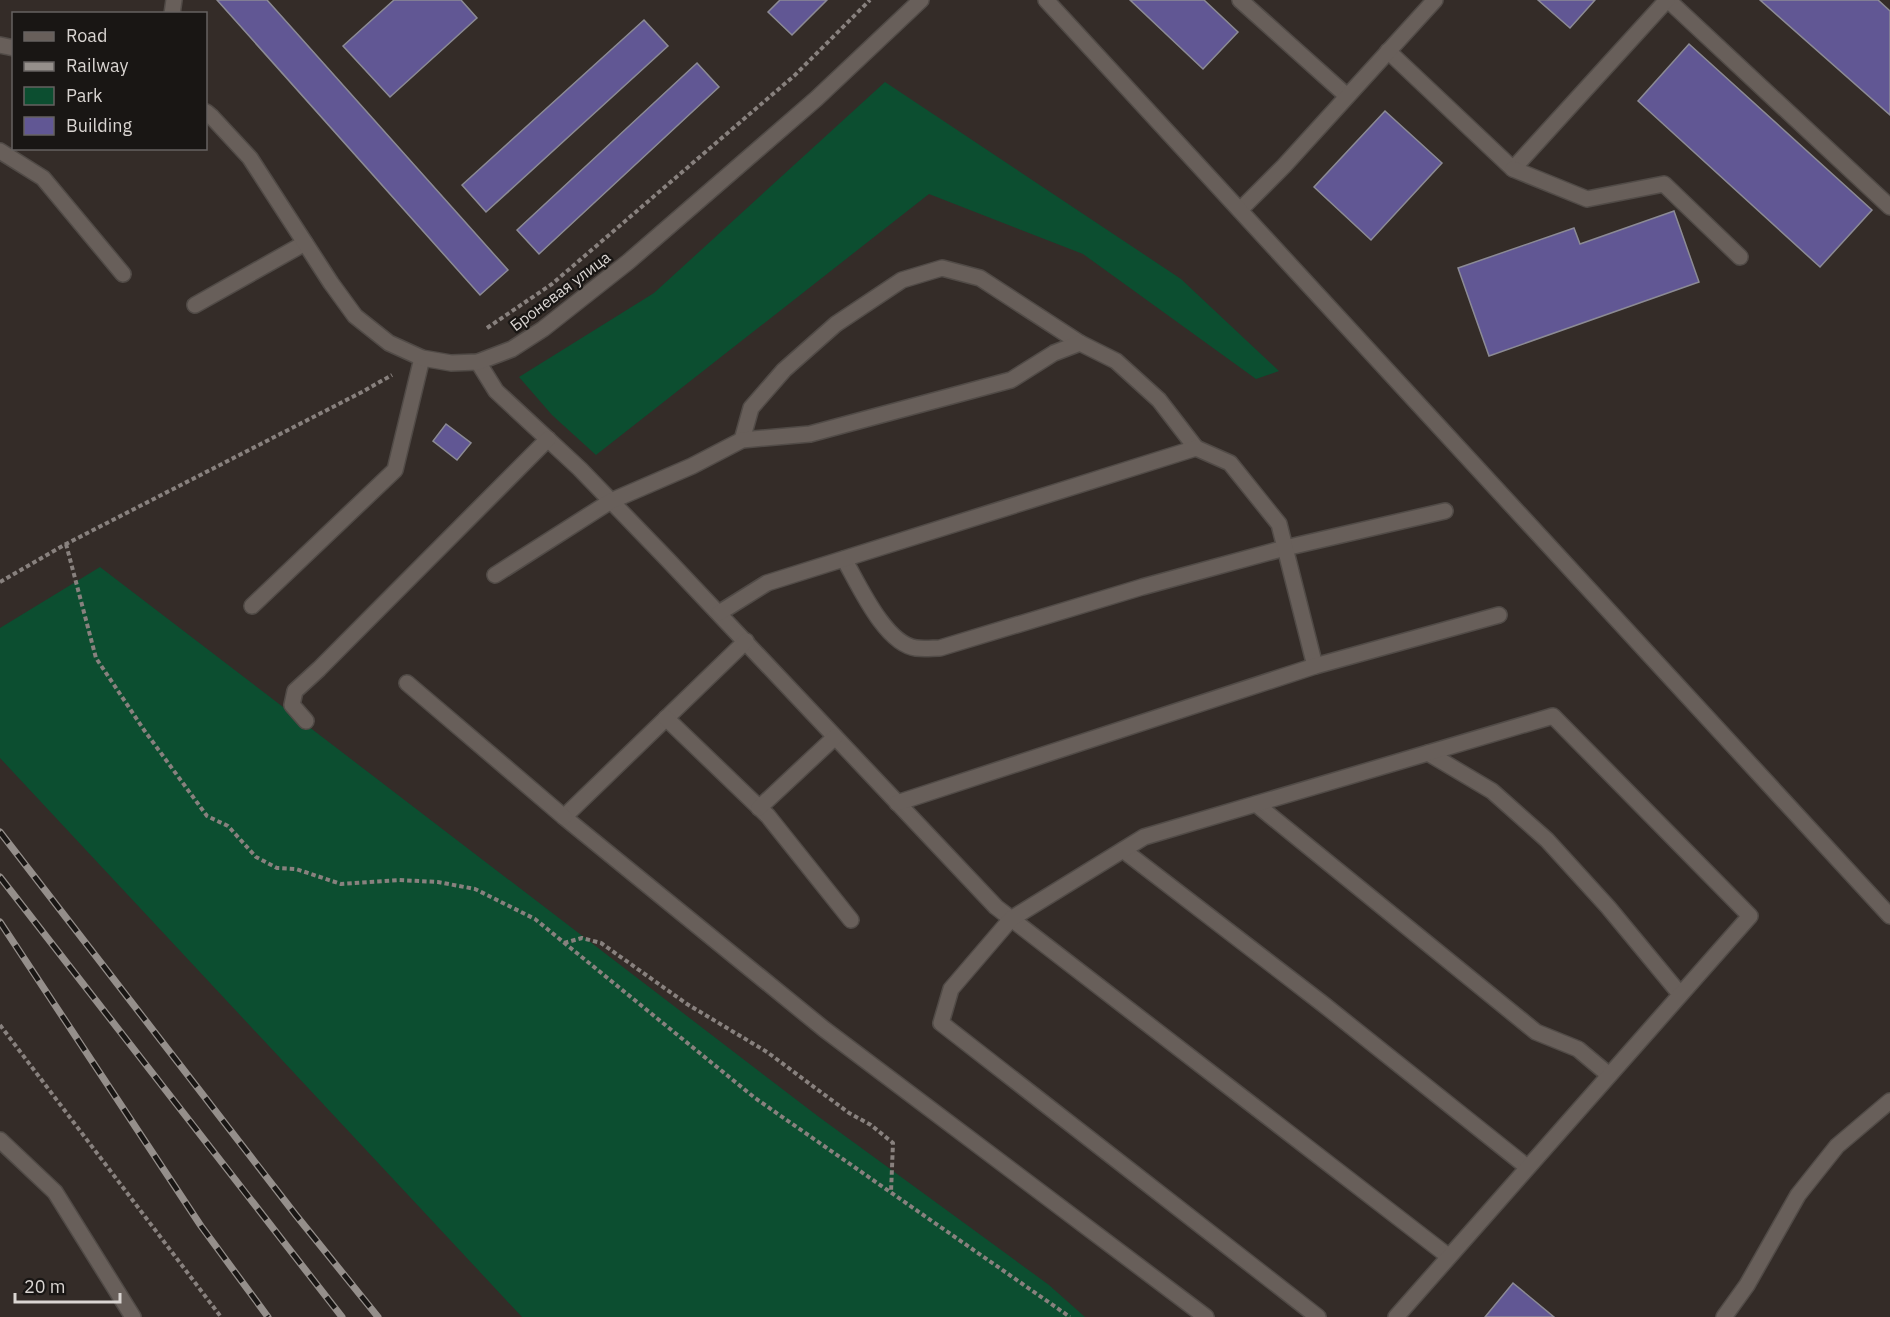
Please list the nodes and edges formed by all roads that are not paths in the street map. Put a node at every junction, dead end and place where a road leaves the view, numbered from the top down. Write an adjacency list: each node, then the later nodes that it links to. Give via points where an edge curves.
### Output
1 (921, 0): 21 (street, Броневая улица, via 816,99 628,262 543,329 512,349)
2 (1046, 0): 14 (street)
3 (1240, 0): 9 (street)
4 (1435, 0): 7 (street)
5 (1668, 0): 12 (street); 13 (street)
6 (0, 45): 8 (street)
7 (1388, 51): 9 (street); 12 (street)
8 (0, 54)
9 (1347, 96): 14 (street)
10 (207, 113): 15 (street, Броневая улица, via 250,158)
11 (0, 151): 17 (street, via 43,178)
12 (1512, 169): 16 (street, via 1587,199 1664,184)
13 (1890, 207)
14 (1240, 210): 45 (street)
15 (305, 243): 18 (street); 20 (street, Броневая улица, via 355,316 389,344)
16 (1740, 257)
17 (123, 274)
18 (195, 305)
19 (1080, 342): 23 (street, via 1011,380 810,434); 23 (street, via 980,278 942,268 902,280 836,324 784,370 751,408); 24 (street, via 1116,361 1159,400)
20 (422, 358): 21 (street, Броневая улица); 30 (street, via 395,470)
21 (478, 362): 22 (street, via 496,391)
22 (548, 439): 25 (street); 37 (street, via 295,691 292,705)
23 (742, 440): 25 (street)
24 (1196, 448): 27 (street, via 1230,464 1279,524); 28 (street)
25 (611, 501): 29 (street); 31 (street)
26 (1445, 511): 27 (street)
27 (1285, 548): 28 (street, via 1142,586 940,648 915,648 892,636); 34 (street)
28 (844, 559): 31 (street, via 767,583)
29 (495, 575)
30 (252, 606)
31 (719, 614): 33 (street)
32 (1499, 615): 34 (street)
33 (746, 641): 36 (street); 38 (street)
34 (1315, 666): 40 (street)
35 (407, 683): 43 (street)
36 (666, 718): 42 (street); 43 (street)
37 (306, 721)
38 (835, 737): 40 (street); 42 (street)
39 (1428, 753): 41 (street); 48 (street, via 1492,791 1547,840); 48 (street, via 1553,716 1750,916)
40 (897, 803): 46 (street)
41 (1256, 804): 44 (street, via 1144,837); 49 (street, via 1536,1032 1578,1049)
42 (759, 808): 47 (street)
43 (564, 817): 55 (street, via 824,1029)
44 (1123, 850): 46 (street); 52 (street)
45 (1890, 916)
46 (1011, 919): 53 (street); 56 (street, via 951,989 941,1023)
47 (851, 920)
48 (1680, 994): 49 (street)
49 (1609, 1074): 52 (street)
50 (1890, 1101): 58 (street, via 1837,1146 1798,1195 1747,1285)
51 (0, 1140): 54 (street, via 54,1192)
52 (1527, 1167): 53 (street)
53 (1449, 1256): 57 (street)
54 (133, 1317)
55 (1206, 1317)
56 (1318, 1317)
57 (1396, 1317)
58 (1724, 1317)

